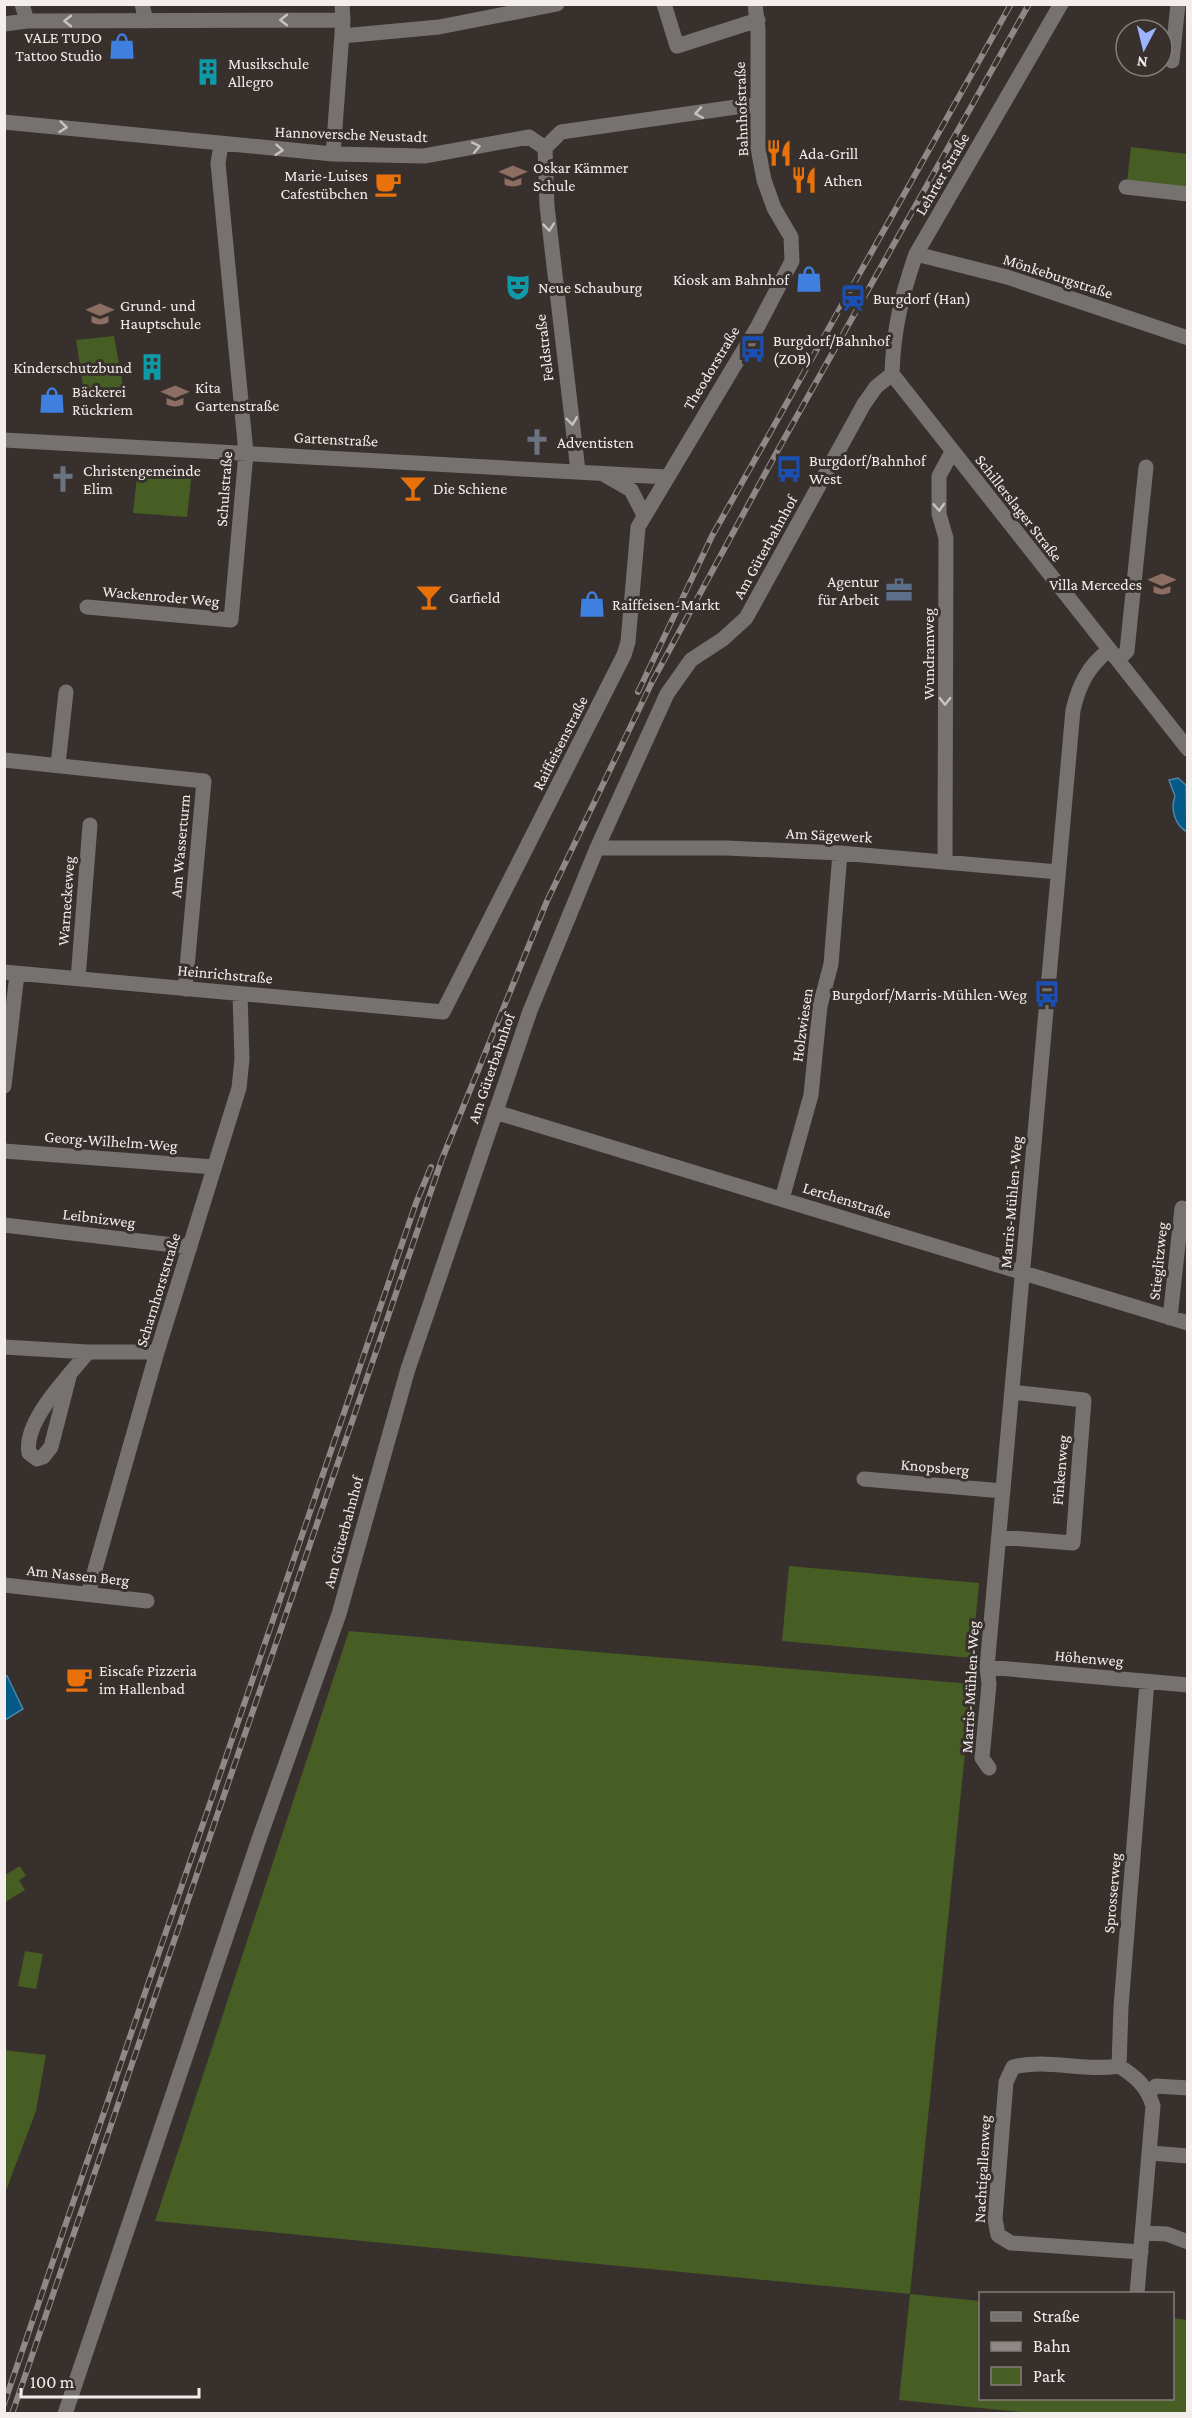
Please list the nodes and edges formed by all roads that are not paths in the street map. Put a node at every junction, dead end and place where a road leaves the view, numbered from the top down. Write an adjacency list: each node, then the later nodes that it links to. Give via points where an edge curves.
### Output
1 (22, 4): 10 (street)
2 (104, 4): 11 (street)
3 (142, 4): 12 (street)
4 (557, 4): 9 (street, via 440,27)
5 (664, 4): 8 (street, via 677,46)
6 (1061, 4): 22 (street, Lehrter Straße)
7 (1178, 4): 14 (street)
8 (756, 12): 15 (street, Bahnhofstraße)
9 (342, 20): 12 (street, one-way to 12); 19 (street)
10 (27, 21): 11 (street, one-way to 10); 13 (street)
11 (108, 21): 12 (street)
12 (146, 21)
13 (4, 24)
14 (1174, 42)
15 (757, 104): 18 (street, one-way to 18, via 561,132); 23 (street, Bahnhofstraße, via 758,148 764,180 793,243 792,261)
16 (4, 122): 17 (street, Hannoversche Neustadt, one-way to 17)
17 (221, 145): 19 (street, Hannoversche Neustadt, one-way to 19); 28 (street, Schulstraße, via 218,163)
18 (545, 148): 19 (street, Hannoversche Neustadt, one-way to 18, via 424,156 529,137); 30 (street, Feldstraße, one-way to 30, via 547,206)
19 (333, 154)
20 (1126, 187): 21 (street)
21 (1188, 194)
22 (916, 254): 24 (street, Mönkeburgstraße, via 1007,277); 25 (street, Lehrter Straße, via 892,340)
23 (785, 276): 32 (street, Theodorstraße)
24 (1188, 339)
25 (892, 374): 27 (street, Schillerslager Straße); 42 (street, Am Güterbahnhof, via 864,404 746,618 691,660 667,694)
26 (4, 440): 28 (street, Gartenstraße)
27 (952, 452): 36 (street, Schillerslager Straße); 44 (street, Wundramweg, one-way to 44, via 939,476 939,514 946,538)
28 (246, 453): 30 (street, Gartenstraße); 35 (street, Schulstraße)
29 (1146, 467): 36 (street, via 1127,651)
30 (578, 471): 31 (street, Gartenstraße)
31 (603, 473): 32 (street, Gartenstraße); 33 (street, via 632,490)
32 (666, 477): 33 (street, Raiffeisenstraße)
33 (644, 515): 50 (street, Raiffeisenstraße, via 635,542 624,655)
34 (87, 607): 35 (street, Wackenroder Weg)
35 (231, 621)
36 (1113, 655): 38 (street, Schillerslager Straße); 45 (street, Marris-Mühlen-Weg, via 1092,663 1077,692)
37 (66, 693): 40 (street)
38 (1188, 749)
39 (4, 760): 40 (street, Am Wasserturm)
40 (58, 765): 48 (street, Am Wasserturm, via 204,782)
41 (90, 825): 47 (street, Warneckeweg)
42 (597, 848): 43 (street, Am Sägewerk); 52 (street, Am Güterbahnhof, via 530,1011)
43 (840, 853): 44 (street, Am Sägewerk); 55 (street, Holzwiesen, via 831,964 820,1005 811,1095)
44 (945, 861): 45 (street, Am Sägewerk)
45 (1058, 872): 59 (street, Marris-Mühlen-Weg)
46 (11, 973): 47 (street, Heinrichstraße); 51 (street)
47 (78, 979): 48 (street, Heinrichstraße)
48 (185, 989): 49 (street, Heinrichstraße)
49 (240, 994): 50 (street, Heinrichstraße); 54 (street, Scharnhorststraße, via 239,1088)
50 (443, 1012)
51 (4, 1086)
52 (495, 1112): 55 (street, Lerchenstraße); 86 (street, Am Güterbahnhof, via 408,1369 339,1614)
53 (4, 1151): 54 (street, Georg-Wilhelm-Weg)
54 (214, 1167): 58 (street, Scharnhorststraße)
55 (782, 1199): 59 (street, Lerchenstraße)
56 (1182, 1208): 60 (street, Stieglitzweg)
57 (4, 1225): 58 (street, Leibnizweg)
58 (190, 1247): 64 (street, Scharnhorststraße)
59 (1022, 1272): 60 (street, Lerchenstraße); 66 (street, Marris-Mühlen-Weg)
60 (1170, 1318): 61 (street, Lerchenstraße)
61 (1188, 1323)
62 (4, 1347): 63 (street)
63 (88, 1352): 64 (street); 65 (street)
64 (157, 1352): 71 (street, Scharnhorststraße)
65 (69, 1377): 65 (street, via 47,1402 31,1434 29,1453 37,1459 51,1446)
66 (1012, 1392): 68 (street, Marris-Mühlen-Weg); 69 (street, Finkenweg, via 1084,1400 1072,1543)
67 (864, 1479): 68 (street, Knopsberg)
68 (1003, 1491): 69 (street, Marris-Mühlen-Weg)
69 (999, 1537): 73 (street, Marris-Mühlen-Weg)
70 (4, 1585): 71 (street, Am Nassen Berg)
71 (88, 1594): 72 (street, Am Nassen Berg)
72 (147, 1601)
73 (987, 1667): 74 (street, Höhenweg); 76 (street, Marris-Mühlen-Weg, via 982,1758)
74 (1147, 1682): 75 (street, Höhenweg); 77 (street, Sprosserweg)
75 (1188, 1685)
76 (989, 1767)
77 (1119, 2066): 79 (street, via 1133,2074); 84 (street, Nachtigallenweg, via 1095,2070 1032,2062 1013,2067 1006,2082 995,2219 998,2235 1011,2243)
78 (1188, 2088): 79 (street, via 1156,2086)
79 (1149, 2092): 80 (street, via 1153,2106)
80 (1150, 2153): 81 (street); 82 (street)
81 (1188, 2156)
82 (1143, 2233): 83 (street, via 1167,2234); 84 (street)
83 (1188, 2242)
84 (1141, 2252): 85 (street)
85 (1137, 2292)
86 (65, 2414)

